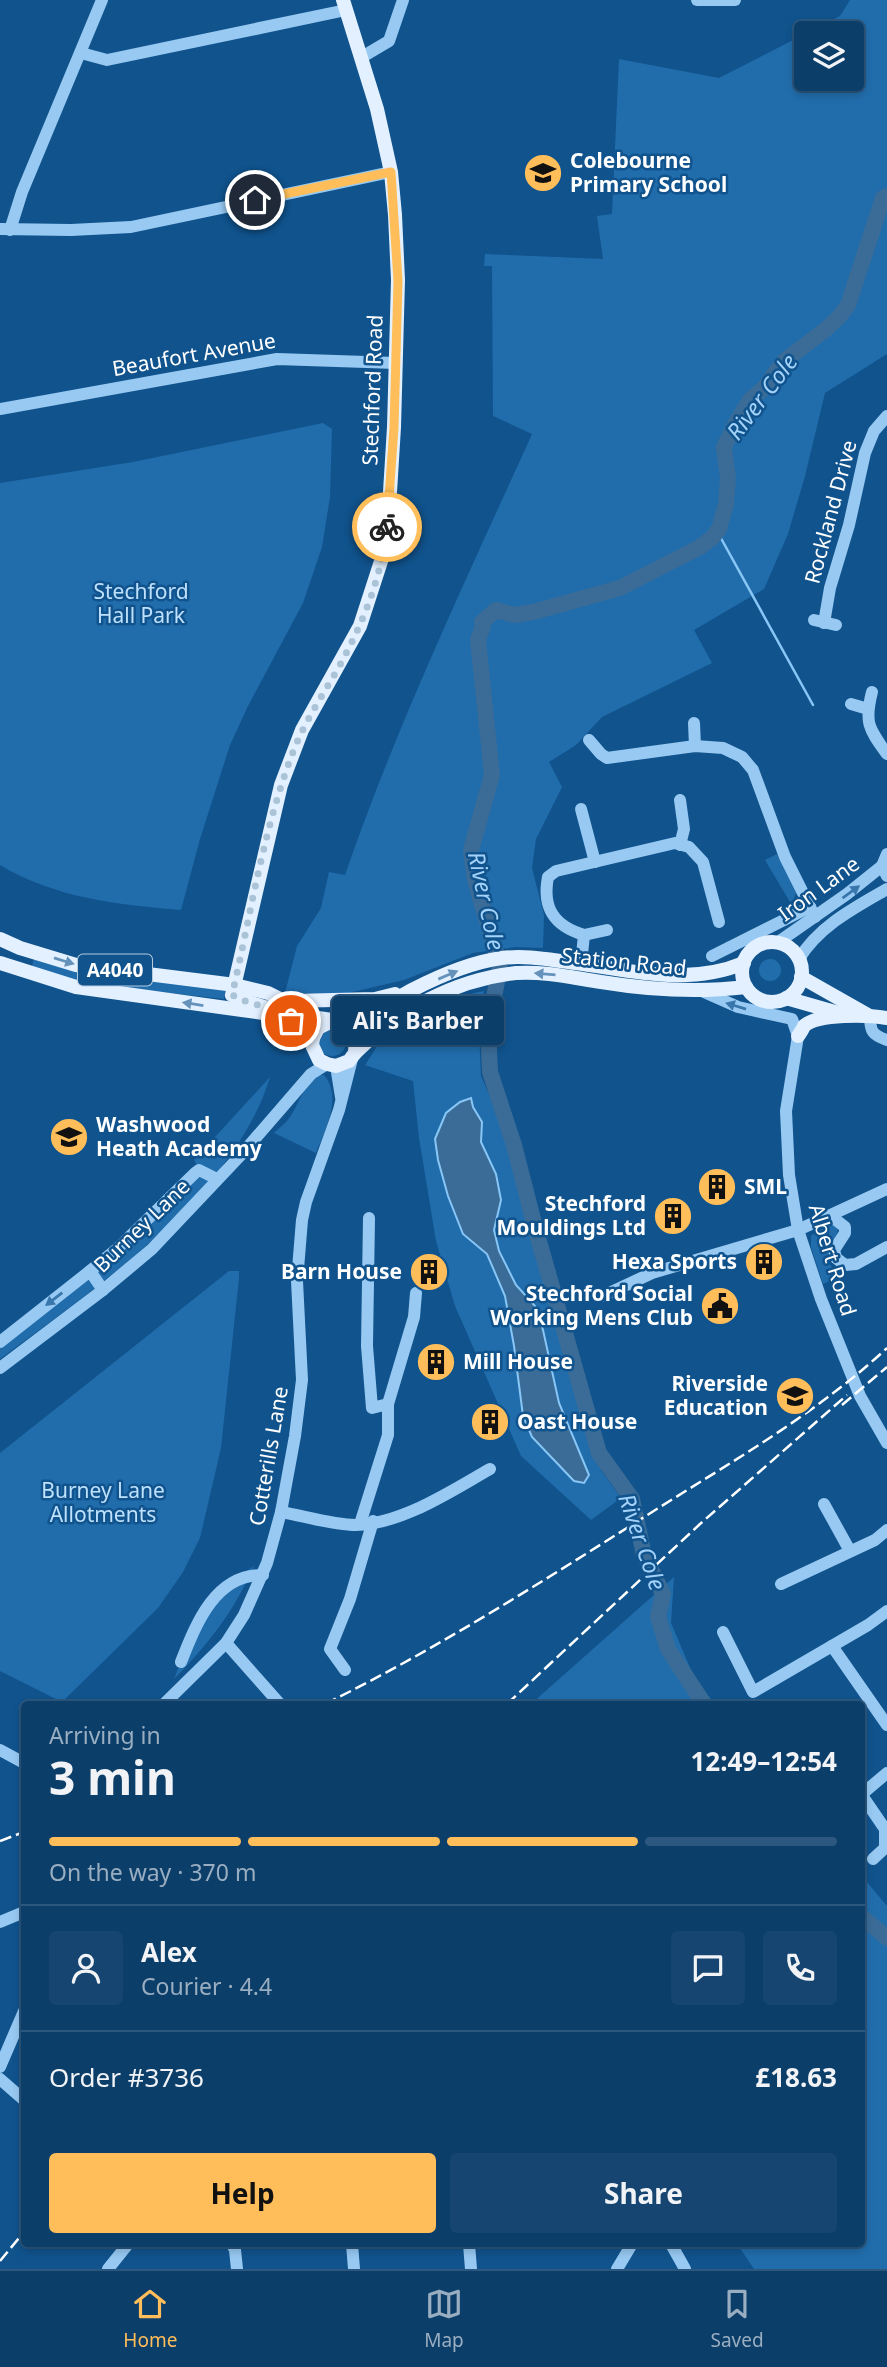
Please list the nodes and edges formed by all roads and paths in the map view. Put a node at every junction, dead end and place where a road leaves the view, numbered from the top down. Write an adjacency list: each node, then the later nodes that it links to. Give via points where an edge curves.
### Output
1 (102, 0): 6 (street)
2 (403, 0): 7 (street, via 389,41)
3 (697, 0): 4 (street)
4 (735, 0)
5 (344, 5): 6 (street, via 107,61); 7 (main road, Stechford Road)
6 (81, 53): 9 (street)
7 (362, 57): 8 (main road, Stechford Road)
8 (391, 172): 9 (street, via 131,227); 10 (main road, Stechford Road, via 397,254)
9 (5, 230)
10 (396, 363): 11 (street, Beaufort Avenue, via 277,359); 40 (main road, Stechford Road, via 391,491 378,576 360,626 289,761)
11 (0, 409)
12 (887, 416): 13 (street, Rockland Drive, via 874,431 865,453)
13 (825, 622)
14 (872, 692): 16 (street)
15 (850, 704): 16 (street)
16 (868, 709): 20 (street, via 870,730)
17 (694, 723): 19 (street)
18 (589, 740): 19 (street, via 607,758)
19 (695, 746): 27 (street, via 732,750 749,763 785,857)
20 (887, 754)
21 (680, 800): 23 (street, via 684,829)
22 (581, 809): 24 (street)
23 (680, 845): 24 (street); 28 (street, via 689,847 703,862)
24 (595, 862): 30 (street, via 556,871 548,877 546,888 550,912)
25 (885, 865): 27 (street, Iron Lane, one-way to 25)
26 (887, 889): 35 (street, Iron Lane, via 819,933)
27 (813, 912): 32 (street, Iron Lane); 34 (street)
28 (719, 922)
29 (607, 930): 30 (street)
30 (584, 935): 37 (street)
31 (0, 939): 33 (main road, A4040)
32 (777, 943): 35 (main road, via 790,948); 36 (main road, via 757,947)
33 (20, 948): 38 (main road); 40 (main road, A4040, one-way to 40, via 76,965)
34 (720, 954)
35 (799, 959): 39 (main road)
36 (744, 962): 37 (main road, Station Road, via 709,974 680,976); 41 (main road)
37 (581, 964): 42 (main road, Station Road, one-way to 37, via 482,962 514,957)
38 (6, 965): 48 (main road, A4040, one-way to 38, via 76,987)
39 (801, 977): 44 (main road); 47 (main road)
40 (235, 985): 45 (main road, A4040); 48 (main road, via 234,996)
41 (746, 987): 43 (main road); 44 (main road, via 764,1001)
42 (414, 989): 45 (main road, via 375,999); 50 (main road, via 368,1016)
43 (707, 994): 51 (street, Station Road, one-way to 43, via 792,1019 738,1007); 54 (main road, Station Road, one-way to 54, via 517,973 486,978 408,1011)
44 (786, 998): 46 (main road)
45 (287, 1001): 50 (main road, A4040, via 318,1018)
46 (847, 1016): 47 (main road); 51 (main road, via 813,1021)
47 (870, 1016): 49 (main road); 52 (street, via 871,1032)
48 (285, 1017): 53 (main road, A4040)
49 (887, 1018)
50 (339, 1022): 53 (main road, via 322,1024); 54 (main road, via 356,1037)
51 (798, 1036): 62 (street, Albert Road, via 786,1111)
52 (887, 1040)
53 (313, 1045): 55 (main road, via 319,1059); 56 (street, Burney Lane)
54 (354, 1054): 55 (main road, via 343,1064); 57 (street, Cotterills Lane)
55 (331, 1065): 56 (street, Burney Lane, via 311,1074); 57 (street, Cotterills Lane)
56 (294, 1093): 58 (street, Burney Lane)
57 (342, 1100): 75 (street, Cotterills Lane, via 302,1220 297,1281 302,1380)
58 (217, 1179): 64 (street, via 200,1170 195,1173); 65 (street, Burney Lane, via 152,1249)
59 (887, 1189): 60 (street)
60 (826, 1217): 62 (street); 63 (street, via 845,1227 834,1250 845,1265)
61 (369, 1218): 71 (street, via 367,1346 372,1408)
62 (798, 1230): 67 (street, via 652,1273); 72 (street, Albert Road, via 860,1396)
63 (887, 1247)
64 (90, 1271): 65 (street); 68 (street, one-way to 68)
65 (103, 1290): 69 (street, Burney Lane)
66 (416, 1293): 71 (street, via 414,1317)
67 (603, 1296)
68 (0, 1343): 69 (street)
69 (13, 1359): 70 (street, Burney Lane)
70 (0, 1368)
71 (388, 1404): 76 (street, via 388,1435)
72 (887, 1443)
73 (490, 1469): 76 (street, via 406,1514)
74 (824, 1503): 78 (street)
75 (281, 1512): 76 (street); 79 (street, Cotterills Lane)
76 (367, 1523): 86 (street, via 350,1599 330,1649)
77 (887, 1530): 78 (street)
78 (850, 1551): 80 (street)
79 (263, 1575): 83 (street, Cotterills Lane); 85 (street, via 244,1576 218,1594 200,1617)
80 (781, 1584)
81 (887, 1611): 84 (street)
82 (723, 1632): 84 (street, via 753,1692)
83 (226, 1643): 87 (street, Cotterills Lane); 88 (street)
84 (832, 1646): 89 (street)
85 (181, 1662)
86 (345, 1670)
87 (167, 1701)
88 (277, 1701)
89 (887, 1725)
90 (0, 1750): 91 (street)
91 (21, 1761)
92 (887, 1773): 93 (street)
93 (865, 1792)
94 (865, 1801): 95 (street, via 885,1829 886,1849)
95 (873, 1859)
96 (21, 1913): 97 (street)
97 (0, 1922)
98 (21, 2018): 99 (street)
99 (0, 2067)
100 (0, 2079): 101 (street)
101 (21, 2097)
102 (126, 2247): 108 (street)
103 (234, 2247): 109 (street)
104 (352, 2247): 110 (street)
105 (469, 2247): 111 (street)
106 (630, 2247): 112 (street)
107 (673, 2247): 113 (street)
108 (108, 2269)
109 (237, 2269)
110 (354, 2269)
111 (471, 2269)
112 (617, 2269)
113 (685, 2269)

